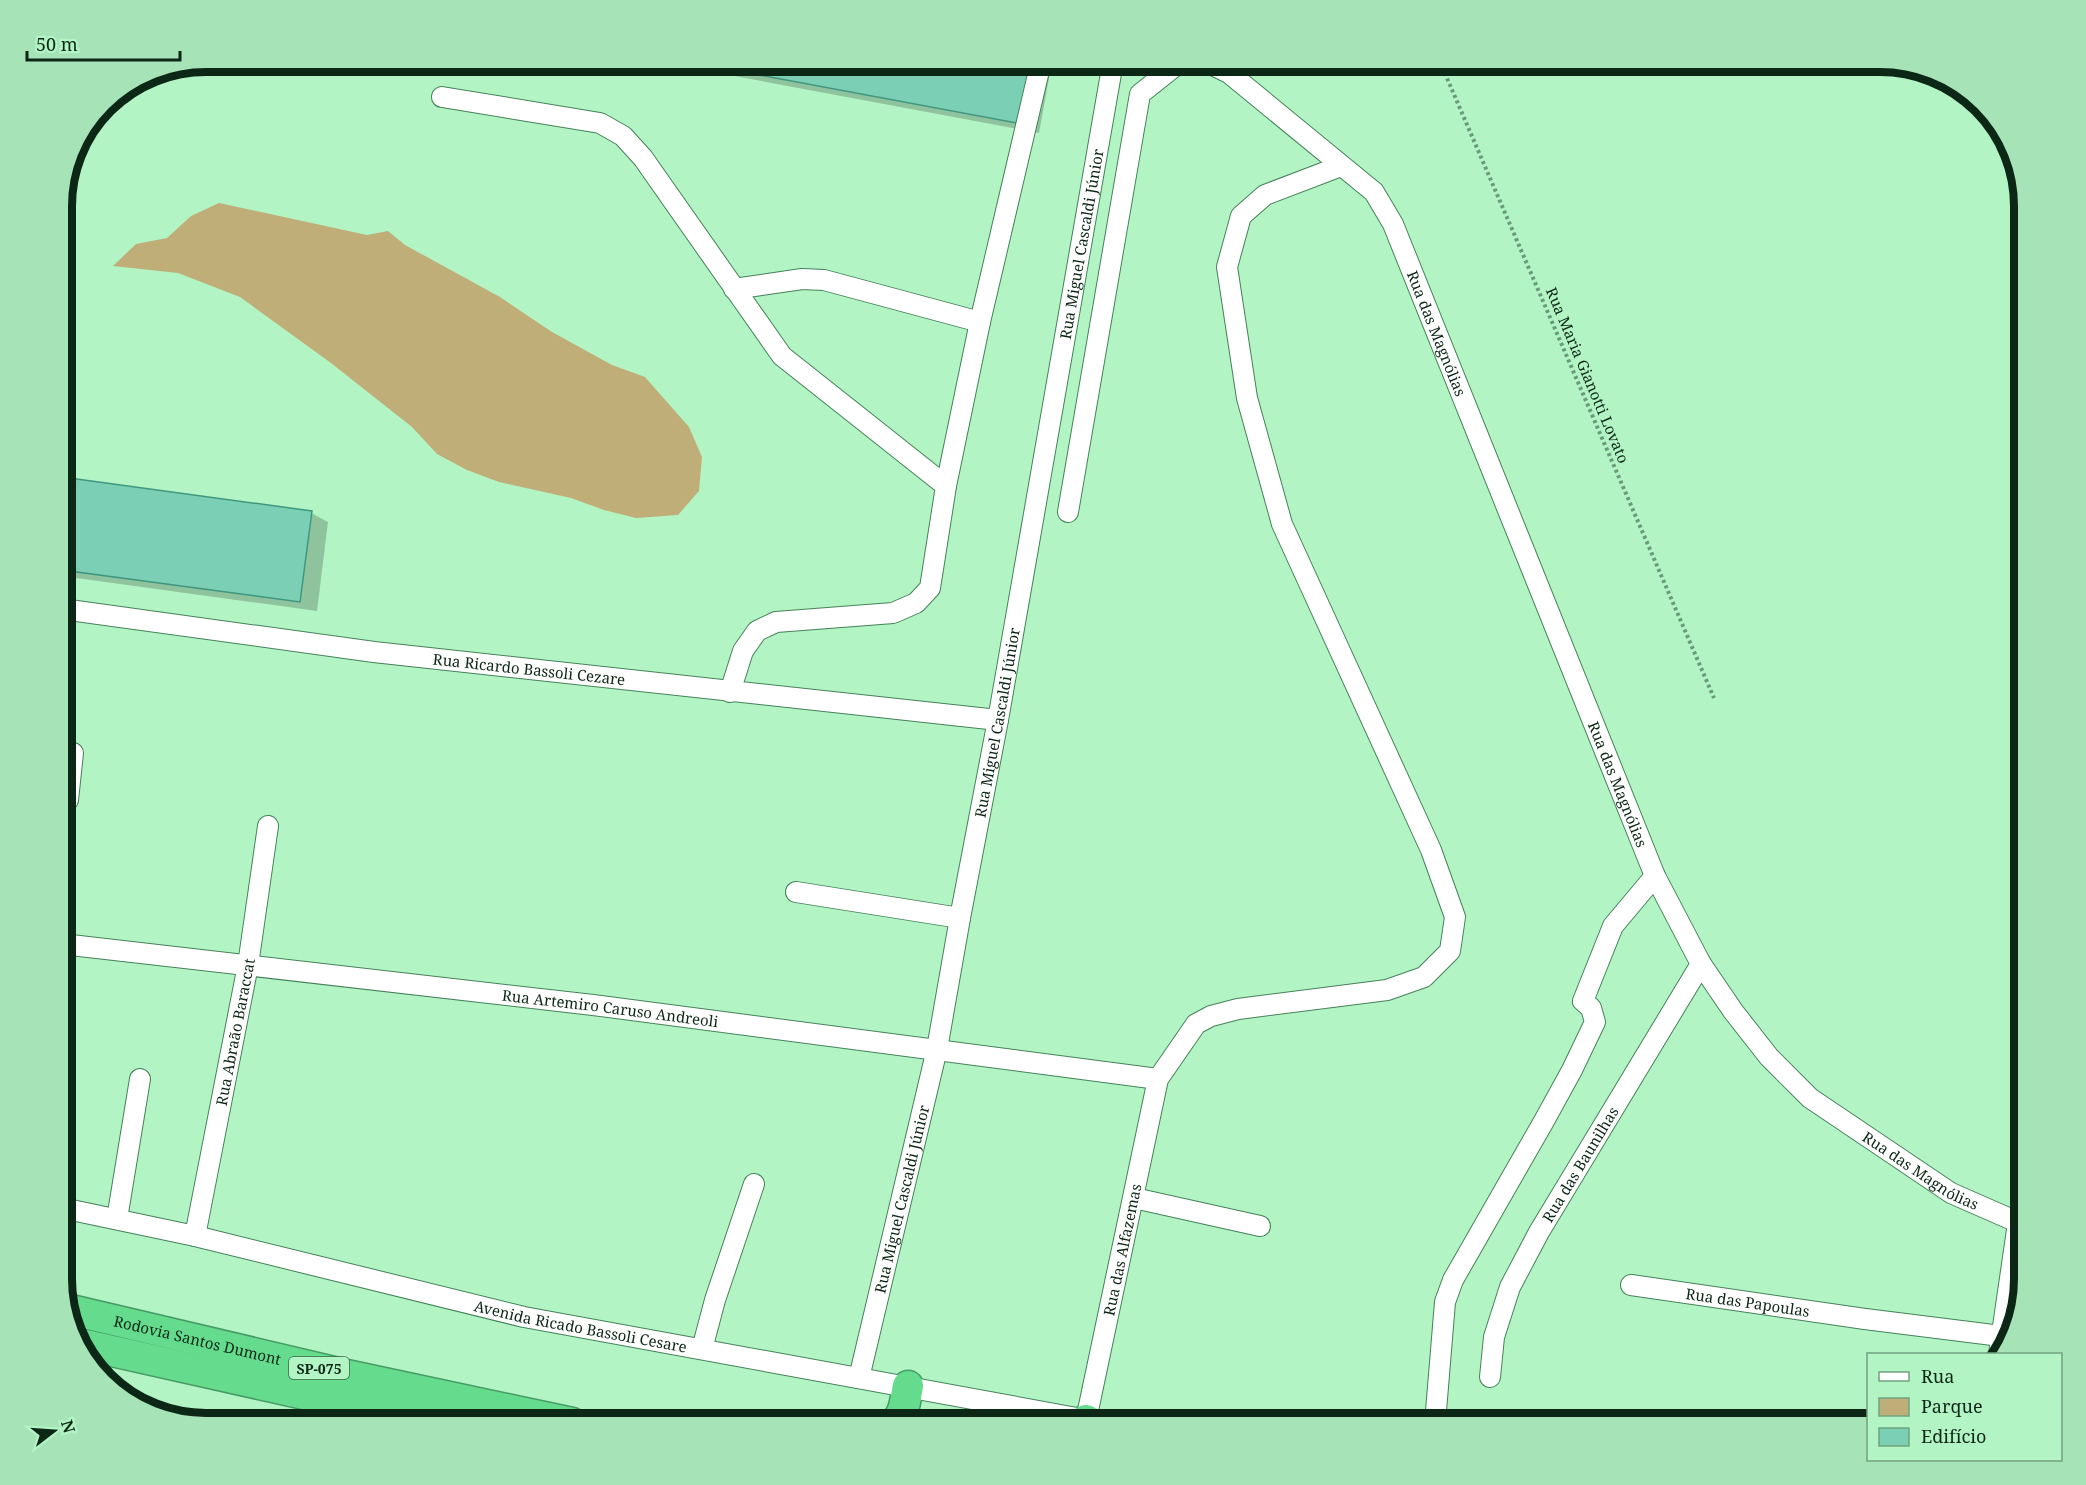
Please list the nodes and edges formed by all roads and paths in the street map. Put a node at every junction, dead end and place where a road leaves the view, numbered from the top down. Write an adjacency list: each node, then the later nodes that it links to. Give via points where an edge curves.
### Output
1 (1039, 72): 9 (street)
2 (1111, 72): 15 (street, Rua Miguel Cascaldi Júnior)
3 (1168, 72): 11 (street, via 1140,94)
4 (1227, 72): 7 (street, Rua das Magnólias)
5 (1444, 72): 14 (path, Rua Maria Gianotti Lovato)
6 (442, 97): 8 (street, via 600,123 622,136 643,158)
7 (1341, 166): 19 (street, Rua das Magnólias, via 1374,192 1402,246); 27 (street, via 1265,195 1241,216 1227,267 1247,398 1282,525 1431,850 1455,917 1450,951 1424,977 1387,990 1211,1016 1196,1024)
8 (734, 289): 9 (street, via 802,279 824,280); 10 (street, via 782,356)
9 (980, 322): 10 (street)
10 (946, 486): 13 (street, via 930,588 916,603 893,613 776,622 757,631 743,651)
11 (1068, 512)
12 (72, 610): 13 (street, Rua Ricardo Bassoli Cezare, via 374,652)
13 (730, 692): 15 (street, Rua Ricardo Bassoli Cezare)
14 (1714, 698)
15 (998, 720): 21 (street, Rua Miguel Cascaldi Júnior)
16 (73, 753): 17 (street)
17 (72, 762)
18 (268, 826): 24 (street, Rua Abraão Baraccat)
19 (1655, 876): 23 (street, Rua das Magnólias); 50 (street, via 1613,926 1584,1001 1595,1022 1550,1111 1453,1280 1446,1302)
20 (796, 892): 21 (street)
21 (960, 918): 25 (street, Rua Miguel Cascaldi Júnior)
22 (72, 945): 24 (street, Rua Artemiro Caruso Andreoli)
23 (1701, 964): 32 (street, Rua das Magnólias, via 1769,1057 1810,1098 1951,1193); 42 (street, Rua das Baunilhas, via 1539,1232 1510,1287 1494,1337)
24 (248, 965): 25 (street, Rua Artemiro Caruso Andreoli); 34 (street, Rua Abraão Baraccat)
25 (937, 1049): 27 (street, Rua Artemiro Caruso Andreoli); 43 (street, Rua Miguel Cascaldi Júnior)
26 (140, 1079): 31 (street)
27 (1158, 1079): 29 (street, Rua das Alfazemas)
28 (754, 1184): 41 (street)
29 (1134, 1198): 33 (street); 49 (street, Rua das Alfazemas)
30 (72, 1210): 31 (street, Avenida Ricado Bassoli Cesare)
31 (117, 1219): 34 (street, Avenida Ricado Bassoli Cesare)
32 (2014, 1221)
33 (1260, 1226)
34 (195, 1236): 41 (street, Avenida Ricado Bassoli Cesare, via 524,1317)
35 (2014, 1265): 38 (street)
36 (1631, 1285): 39 (street, Rua das Papoulas, via 1865,1319)
37 (76, 1311): 46 (highway, Rodovia Santos Dumont / SP-075)
38 (2002, 1334)
39 (1996, 1345)
40 (90, 1346): 45 (highway, Rodovia Santos Dumont / SP-075)
41 (702, 1349): 43 (street, Avenida Ricado Bassoli Cesare)
42 (1490, 1377)
43 (860, 1378): 44 (street, Avenida Ricado Bassoli Cesare)
44 (908, 1386): 47 (highway); 48 (street, Avenida Ricado Bassoli Cesare)
45 (385, 1413)
46 (521, 1413)
47 (903, 1413)
48 (1046, 1413)
49 (1094, 1413)
50 (1436, 1413)

